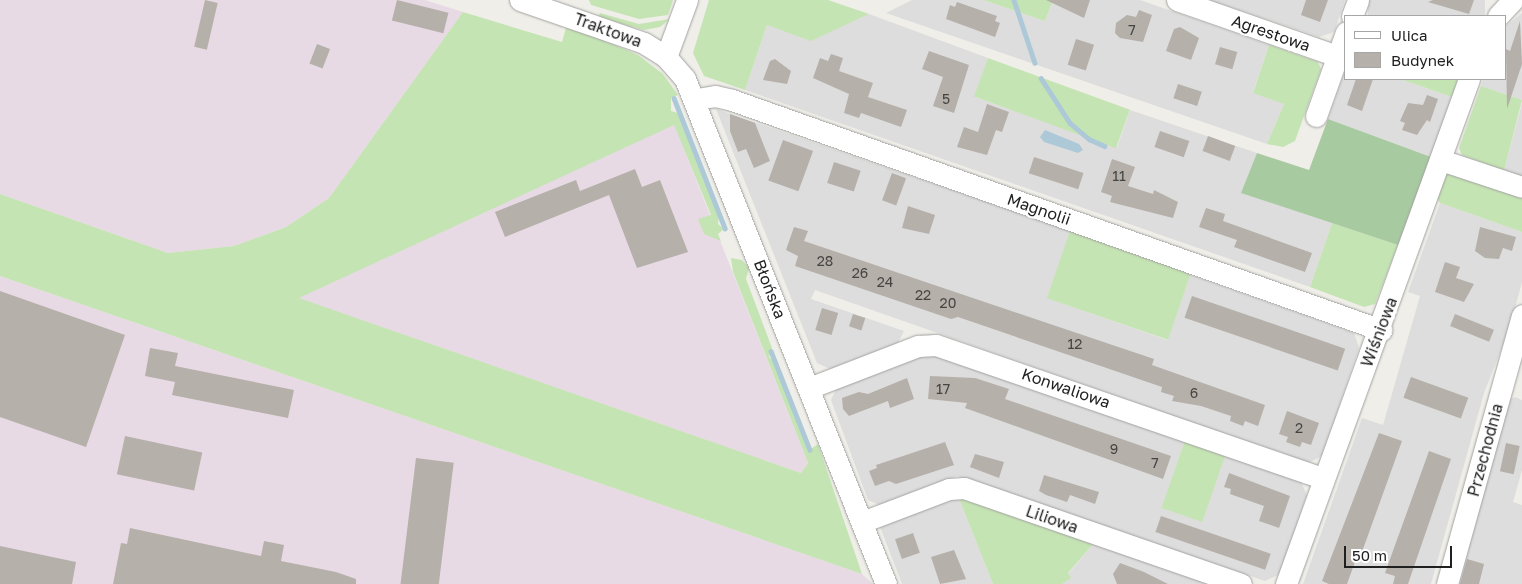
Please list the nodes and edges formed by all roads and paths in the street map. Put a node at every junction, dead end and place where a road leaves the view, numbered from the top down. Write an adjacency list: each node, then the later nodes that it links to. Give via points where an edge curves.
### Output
1 (520, 0): 10 (street, Traktowa, via 631,36)
2 (687, 0): 10 (street)
3 (1177, 0): 9 (street, Agrestowa)
4 (1358, 0): 6 (street)
5 (1513, 0): 7 (street)
6 (1352, 15)
7 (1499, 15)
8 (1344, 37): 9 (street)
9 (1337, 56): 13 (street)
10 (666, 57): 12 (street, Błońska, via 686,79)
11 (1468, 80): 14 (street, Wiśniowa)
12 (696, 99): 17 (street, Magnolii, via 715,96 732,100); 18 (street, Błońska)
13 (1316, 116)
14 (1441, 160): 15 (street); 17 (street, Wiśniowa)
15 (1522, 187)
16 (1522, 315): 24 (street, Przechodnia)
17 (1381, 330): 19 (street, Wiśniowa)
18 (809, 388): 19 (street, Konwaliowa, via 918,346 936,344); 20 (street, Błońska)
19 (1322, 478): 23 (street, Wiśniowa)
20 (862, 522): 21 (street, Błońska); 22 (street, Liliowa, via 949,489 964,488)
21 (886, 584)
22 (1242, 584)
23 (1286, 584)
24 (1448, 584)

